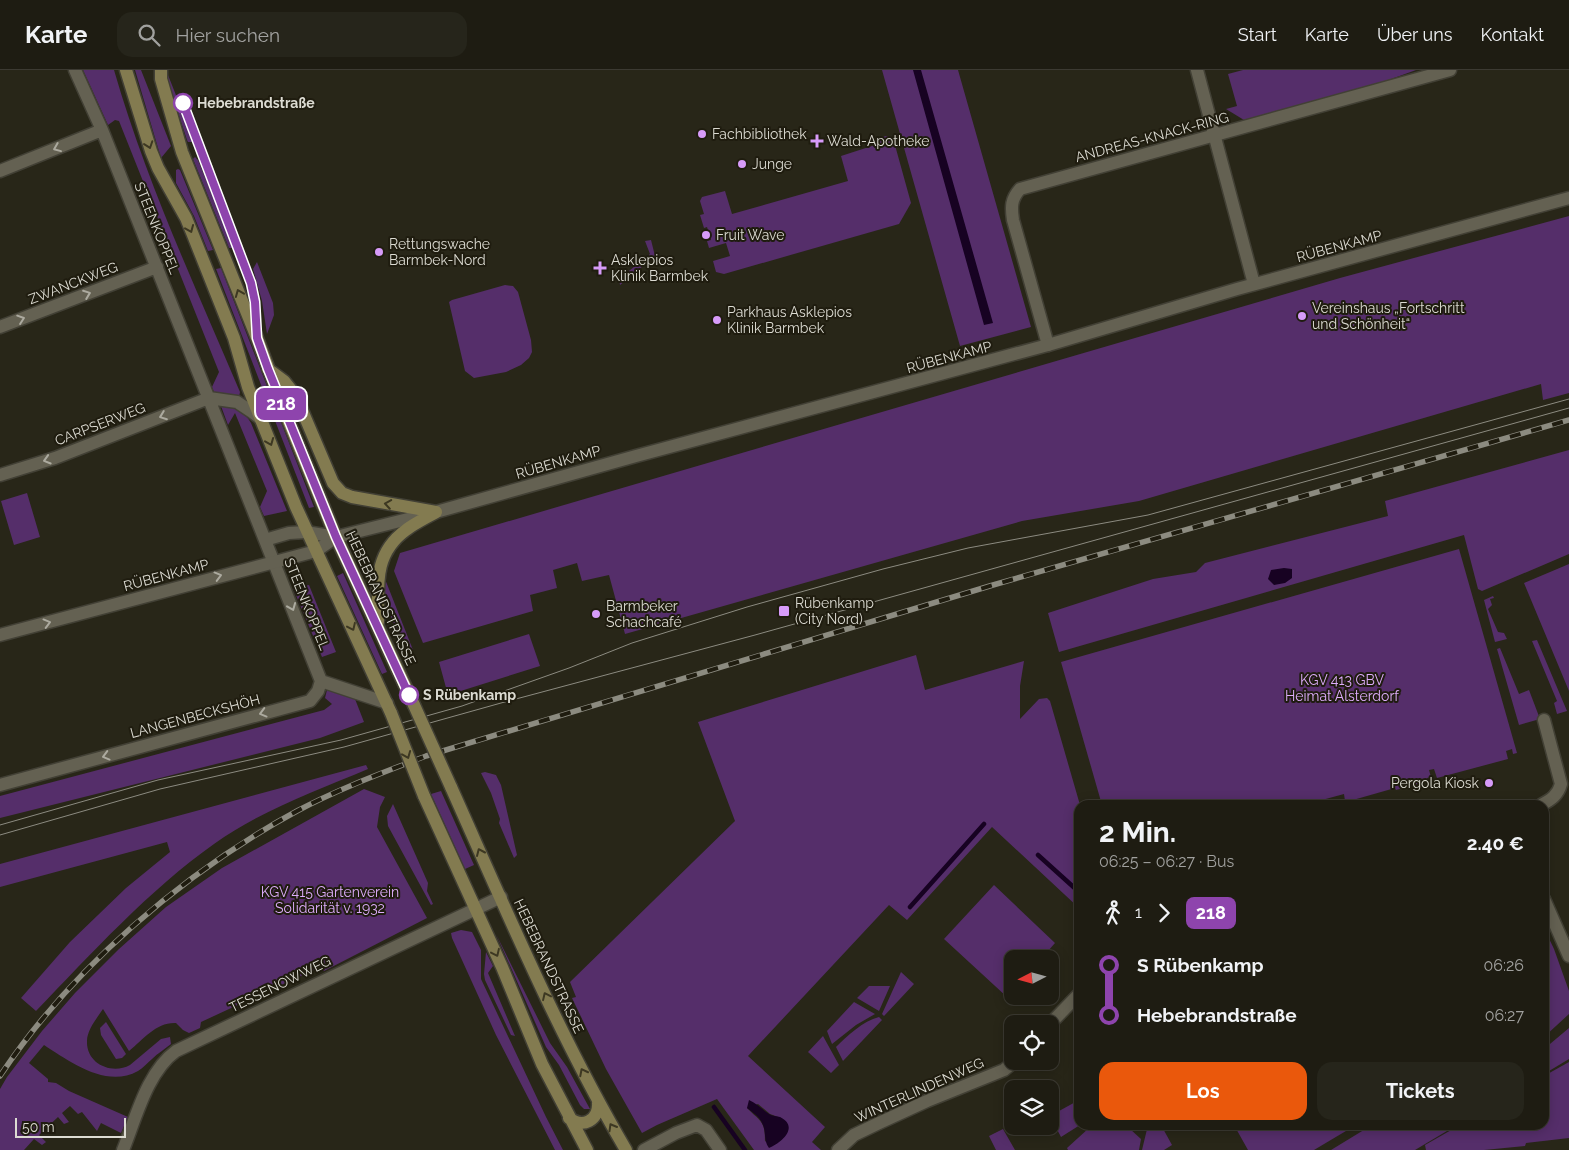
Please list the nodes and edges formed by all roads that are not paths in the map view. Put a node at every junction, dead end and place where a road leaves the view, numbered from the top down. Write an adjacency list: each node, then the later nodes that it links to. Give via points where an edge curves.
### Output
1 (75, 70): 6 (street, STEENKOPPEL)
2 (126, 70): 16 (main road, one-way to 16, via 151,150 193,235 234,338 240,364)
3 (161, 70): 14 (main road, HEBEBRANDSTRASSE, one-way to 3, via 182,152)
4 (1197, 70): 7 (street)
5 (1450, 70): 7 (street, ANDREAS-KNACK-RING)
6 (102, 130): 8 (street, one-way to 8); 10 (street, STEENKOPPEL)
7 (1215, 136): 11 (street); 13 (street, ANDREAS-KNACK-RING, via 1020,189 1013,196 1013,220)
8 (0, 171)
9 (1569, 198): 11 (street, RÜBENKAMP)
10 (156, 267): 12 (street, ZWANCKWEG, one-way to 10); 15 (street, STEENKOPPEL)
11 (1254, 284): 13 (street, RÜBENKAMP)
12 (0, 327)
13 (1048, 345): 18 (street, RÜBENKAMP)
14 (268, 369): 18 (main road, one-way to 14, via 359,499 339,491 296,396); 20 (main road, HEBEBRANDSTRASSE)
15 (209, 398): 16 (street, via 236,402); 17 (street, CARPSERWEG, one-way to 17, via 55,458); 21 (street, STEENKOPPEL)
16 (261, 419): 19 (main road, one-way to 19)
17 (0, 475)
18 (436, 512): 20 (street, RÜBENKAMP); 24 (main road, via 394,539 383,558 378,576)
19 (306, 532): 20 (street, RÜBENKAMP); 21 (street, RÜBENKAMP); 22 (main road)
20 (336, 537): 22 (street, RÜBENKAMP); 24 (main road, HEBEBRANDSTRASSE)
21 (265, 540): 23 (street, STEENKOPPEL)
22 (316, 551): 23 (street, RÜBENKAMP); 27 (main road, one-way to 27)
23 (274, 562): 25 (street, RÜBENKAMP, one-way to 23); 26 (street, STEENKOPPEL, one-way to 26)
24 (378, 627): 31 (main road, HEBEBRANDSTRASSE, one-way to 24, bridge)
25 (0, 635)
26 (321, 681): 27 (street); 29 (street, LANGENBECKSHÖH, one-way to 29, via 310,700)
27 (389, 708): 32 (main road, one-way to 32, bridge)
28 (1544, 720): 30 (street, via 1561,784)
29 (0, 785)
30 (1549, 800)
31 (500, 896): 32 (street, TESSENOWWEG); 38 (main road, HEBEBRANDSTRASSE, one-way to 31)
32 (475, 909): 39 (main road, one-way to 39); 41 (street, TESSENOWWEG, via 176,1051 153,1077)
33 (1549, 910): 34 (street)
34 (1569, 956)
35 (1074, 999): 36 (street)
36 (1059, 1015)
37 (1004, 1070): 45 (street, WINTERLINDENWEG, via 854,1135)
38 (598, 1103): 39 (main road, via 597,1114 590,1121 579,1123); 42 (main road, HEBEBRANDSTRASSE, one-way to 38)
39 (569, 1118): 40 (main road)
40 (587, 1148)
41 (123, 1150)
42 (626, 1150)
43 (644, 1150): 44 (street, via 696,1125 706,1130)
44 (720, 1150)
45 (838, 1150)

